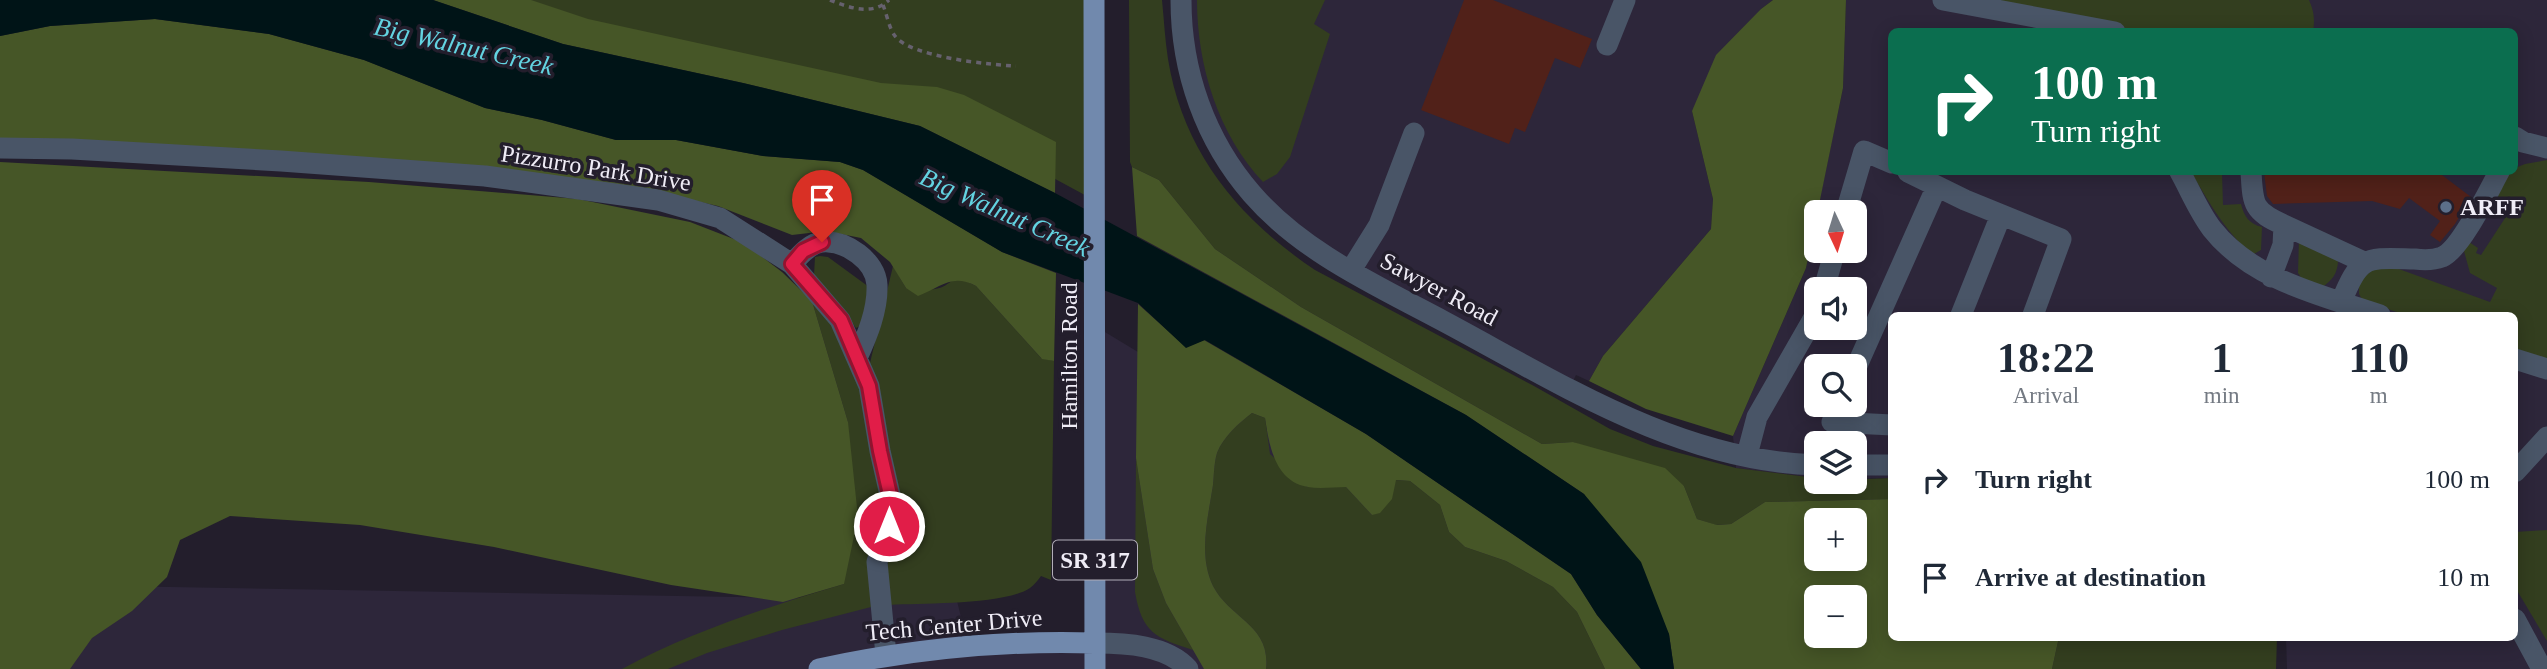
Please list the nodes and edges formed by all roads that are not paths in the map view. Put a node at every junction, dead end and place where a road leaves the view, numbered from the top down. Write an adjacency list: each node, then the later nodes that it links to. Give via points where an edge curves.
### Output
1 (1094, 0): 42 (main road, Hamilton Road / SR 317)
2 (1181, 0): 22 (street, Sawyer Road, via 1182,45 1191,83 1231,167 1275,218 1303,242)
3 (1625, 0): 6 (street)
4 (1942, 0): 5 (street)
5 (2069, 27)
6 (1607, 45)
7 (1414, 133): 22 (street, via 1379,225)
8 (2518, 141): 10 (street)
9 (0, 148): 21 (street, Pizzurro Park Drive, via 426,171 613,193 658,200 719,218)
10 (2547, 148)
11 (1888, 161): 17 (street, via 1864,151)
12 (1914, 175): 16 (street)
13 (2182, 175): 23 (street, via 2212,229)
14 (2251, 175): 19 (street, via 2256,208)
15 (2497, 175): 20 (street, via 2459,241 2444,257)
16 (1937, 186): 18 (street); 29 (street)
17 (1850, 200)
18 (2001, 215): 25 (street); 26 (street, via 2061,239)
19 (2284, 225): 20 (street); 23 (street, via 2283,245)
20 (2364, 262): 24 (street, via 2353,274)
21 (792, 264): 30 (street, Pizzurro Park Drive, via 841,320); 30 (street, via 803,251 822,242 849,247 867,261 877,282 876,303)
22 (1351, 271): 36 (street, Sawyer Road, via 1619,414 1685,439)
23 (2271, 277): 24 (street)
24 (2341, 302): 27 (street)
25 (1962, 312)
26 (2035, 312)
27 (2371, 312)
28 (1804, 335): 36 (street, via 1758,417)
29 (1862, 354)
30 (857, 358): 43 (street, Pizzurro Park Drive, via 869,386 891,499 889,526 877,562)
31 (2518, 360): 32 (street)
32 (2547, 369)
33 (1834, 417): 34 (street, via 1832,422)
34 (1888, 425)
35 (2547, 437): 38 (street)
36 (1747, 455): 37 (street, Sawyer Road)
37 (1804, 464)
38 (2518, 464)
39 (1888, 465): 40 (street)
40 (1867, 466)
41 (2518, 625): 47 (street)
42 (1095, 643): 43 (main road, Tech Center Drive, via 1034,641); 45 (main road, Hamilton Road / SR 317); 46 (street, via 1127,643 1173,656)
43 (886, 655): 44 (main road, Tech Center Drive)
44 (820, 669)
45 (1096, 669)
46 (1188, 669)
47 (2542, 669)

